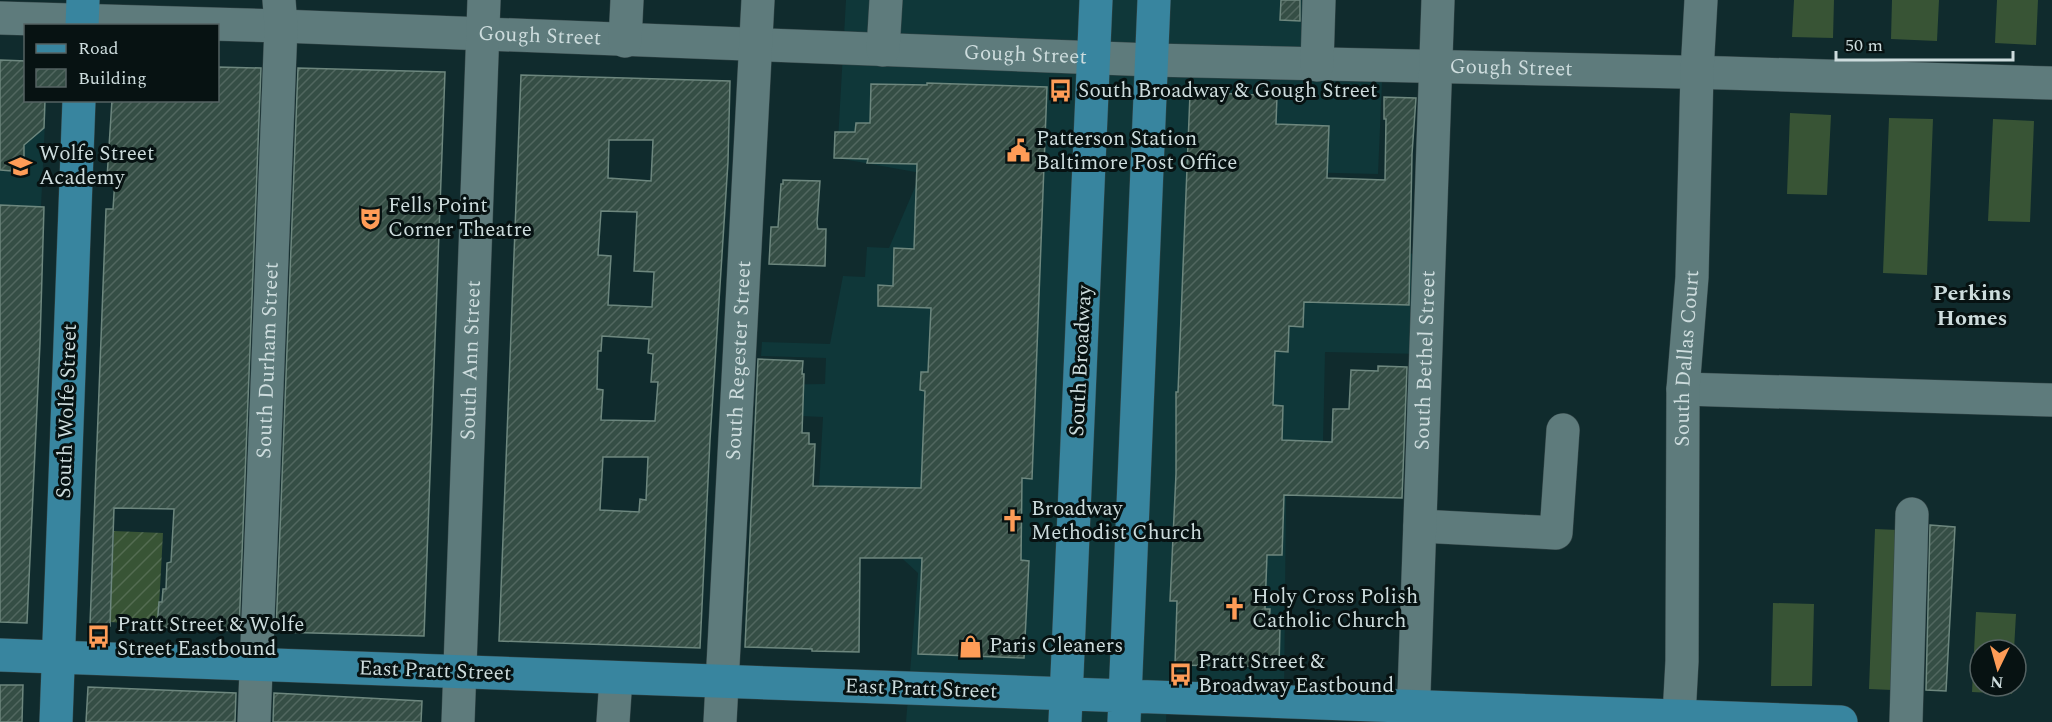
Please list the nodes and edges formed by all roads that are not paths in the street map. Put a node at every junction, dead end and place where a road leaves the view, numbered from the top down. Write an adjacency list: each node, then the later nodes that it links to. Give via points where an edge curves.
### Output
1 (484, 0): 13 (street, South Ann Street)
2 (627, 0): 14 (street)
3 (758, 0): 15 (street, South Regester Street)
4 (886, 0): 16 (street)
5 (1096, 0): 17 (main road, South Broadway)
6 (1154, 0): 18 (main road)
7 (1319, 0): 19 (street)
8 (1438, 0): 20 (street, South Bethel Street)
9 (1701, 0): 21 (street, South Dallas Court)
10 (280, 13): 11 (street, Gough Street); 13 (street, Gough Street); 31 (street, South Durham Street)
11 (82, 15): 12 (street, Gough Street)
12 (0, 18)
13 (483, 35): 14 (street, Gough Street); 32 (street, South Ann Street)
14 (625, 40): 15 (street, Gough Street)
15 (756, 45): 16 (street, Gough Street); 34 (street, South Regester Street)
16 (883, 50): 17 (street, Gough Street)
17 (1094, 57): 18 (street, Gough Street); 35 (main road, South Broadway)
18 (1152, 60): 19 (street, Gough Street); 36 (main road)
19 (1317, 65): 20 (street, Gough Street)
20 (1435, 66): 21 (street, Gough Street); 28 (street, South Bethel Street)
21 (1697, 72): 22 (street, Gough Street); 24 (street, South Dallas Court, via 1692,277)
22 (2052, 83)
23 (79, 102): 30 (main road, South Wolfe Street)
24 (1683, 389): 25 (street); 38 (street, South Dallas Court)
25 (2052, 400)
26 (1563, 430): 28 (street, via 1556,533)
27 (1911, 514): 45 (street)
28 (1420, 526): 37 (street, South Bethel Street)
29 (0, 655): 30 (main road, East Pratt Street)
30 (58, 658): 31 (main road, East Pratt Street); 39 (main road, South Wolfe Street)
31 (256, 666): 32 (main road, East Pratt Street); 40 (street, South Durham Street)
32 (459, 672): 33 (main road, East Pratt Street); 41 (street, South Ann Street)
33 (616, 678): 34 (main road, East Pratt Street); 42 (street)
34 (723, 682): 35 (main road, East Pratt Street); 43 (street, South Regester Street)
35 (1066, 708): 36 (main road, East Pratt Street)
36 (1124, 709): 37 (main road, East Pratt Street)
37 (1413, 714): 38 (main road, East Pratt Street)
38 (1679, 716): 44 (main road, East Pratt Street)
39 (56, 722)
40 (254, 722)
41 (458, 722)
42 (613, 722)
43 (720, 722)
44 (1841, 722)
45 (1906, 722)

